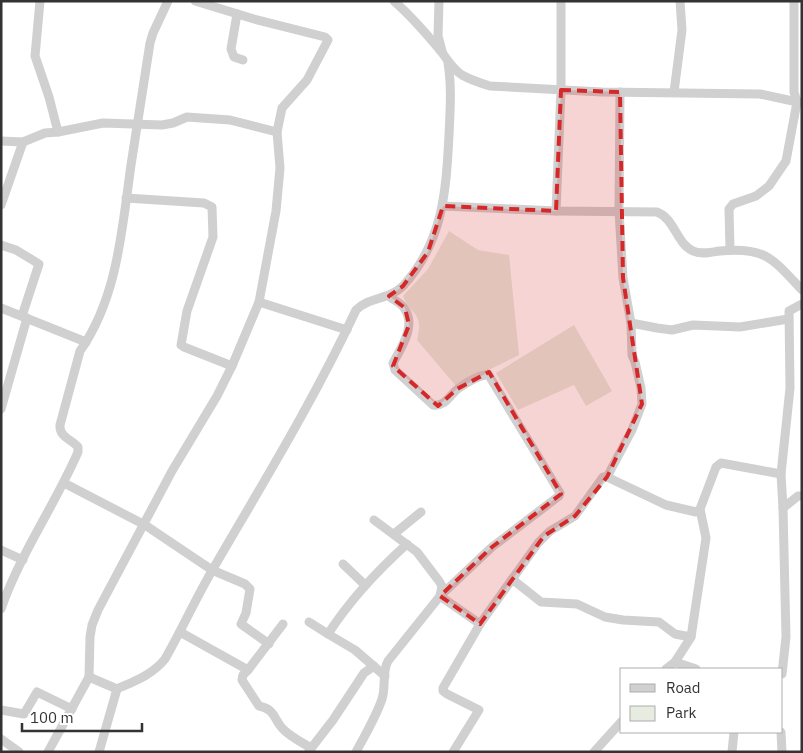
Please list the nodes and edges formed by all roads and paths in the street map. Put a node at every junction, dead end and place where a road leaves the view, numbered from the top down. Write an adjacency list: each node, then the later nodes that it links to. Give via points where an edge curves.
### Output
1 (40, 1): 22 (street, via 34,56)
2 (168, 1): 21 (street, via 150,43)
3 (195, 1): 9 (street)
4 (394, 1): 10 (street)
5 (439, 1): 11 (street)
6 (561, 1): 17 (street)
7 (680, 1): 19 (street, via 682,30)
8 (794, 1): 20 (street, via 794,92)
9 (237, 14): 13 (street, via 230,50 234,58); 23 (street, via 328,40 307,80 282,108)
10 (428, 36): 11 (street); 12 (street)
11 (438, 36): 12 (street)
12 (442, 53): 14 (street)
13 (244, 60)
14 (448, 63): 15 (street); 16 (street)
15 (466, 77): 16 (street); 17 (street, via 490,86)
16 (451, 83): 28 (street)
17 (561, 90): 18 (street); 29 (street)
18 (620, 92): 19 (street); 30 (street)
19 (674, 92): 20 (street, via 760,94)
20 (800, 102): 32 (street, via 786,161 769,186 729,209)
21 (137, 123): 22 (street, via 103,123); 23 (street, via 162,125 196,117 230,120); 26 (street)
22 (58, 132): 25 (street)
23 (277, 132): 35 (street, via 280,168 276,211)
24 (1, 141): 25 (street)
25 (22, 142): 27 (street)
26 (126, 198): 42 (street, via 109,292); 43 (street, via 204,203 212,207 213,237 187,311 181,345)
27 (1, 205)
28 (443, 206): 29 (street); 34 (street, via 428,252 403,286)
29 (556, 211): 30 (street)
30 (620, 211): 32 (street, via 663,214 693,251); 40 (street, via 623,278)
31 (1, 245): 38 (street, via 39,264)
32 (730, 250): 33 (street, via 759,253 773,260)
33 (802, 290)
34 (389, 296): 41 (street, via 360,306); 62 (street, via 404,308 408,325 408,335 393,363 395,370 438,406 457,389 488,374 560,493 492,547)
35 (259, 302): 41 (street); 43 (street)
36 (802, 304): 39 (street, via 790,310)
37 (1, 308): 38 (street)
38 (25, 317): 42 (street); 44 (street)
39 (788, 319): 40 (street, via 740,327 693,325 672,330); 45 (street, via 790,388)
40 (631, 323): 46 (street, via 632,355 642,404)
41 (347, 330): 59 (street, via 304,413)
42 (86, 342): 47 (street, via 78,356 60,426 62,435 78,447)
43 (232, 366): 53 (street)
44 (1, 409)
45 (781, 474): 49 (street); 50 (street, via 721,463 716,467)
46 (607, 477): 50 (street, via 666,505 691,512); 60 (street, via 603,477 574,516 544,536)
47 (64, 483): 53 (street); 57 (street)
48 (802, 496): 49 (street)
49 (783, 508): 75 (street, via 786,624)
50 (700, 509): 69 (street, via 706,538)
51 (421, 512): 54 (street)
52 (374, 520): 54 (street)
53 (145, 524): 59 (street); 78 (street, via 92,625)
54 (394, 534): 55 (street)
55 (407, 544): 61 (street); 62 (street, via 439,581 442,586)
56 (1, 550): 57 (street)
57 (23, 560): 63 (street)
58 (343, 564): 61 (street)
59 (212, 570): 67 (street); 70 (street, via 245,584 250,590 241,624)
60 (512, 579): 66 (street); 69 (street, via 541,602 578,604 605,617 659,622 675,634)
61 (365, 585): 68 (street)
62 (440, 596): 66 (street); 77 (street, via 385,665)
63 (1, 609)
64 (309, 622): 68 (street)
65 (283, 624): 70 (street)
66 (480, 624): 91 (street, via 443,688 447,694 479,710)
67 (180, 632): 76 (street); 79 (street, via 157,669)
68 (328, 634): 72 (street)
69 (691, 637): 71 (street)
70 (269, 644): 76 (street)
71 (675, 662): 73 (street); 74 (street)
72 (374, 666): 77 (street); 86 (street, via 364,673)
73 (667, 668)
74 (693, 668)
75 (782, 668)
76 (248, 670): 86 (street, via 242,680 259,706 274,713 283,730)
77 (385, 676): 90 (street, via 382,699)
78 (88, 677): 79 (street); 80 (street)
79 (117, 689): 89 (street)
80 (72, 709): 81 (street, via 36,692 24,714); 88 (street)
81 (1, 710)
82 (620, 723): 92 (street)
83 (734, 733): 93 (street)
84 (781, 733): 94 (street)
85 (1, 739): 87 (street)
86 (310, 750)
87 (19, 752)
88 (48, 752)
89 (98, 752)
90 (356, 752)
91 (453, 752)
92 (594, 752)
93 (732, 752)
94 (782, 752)

